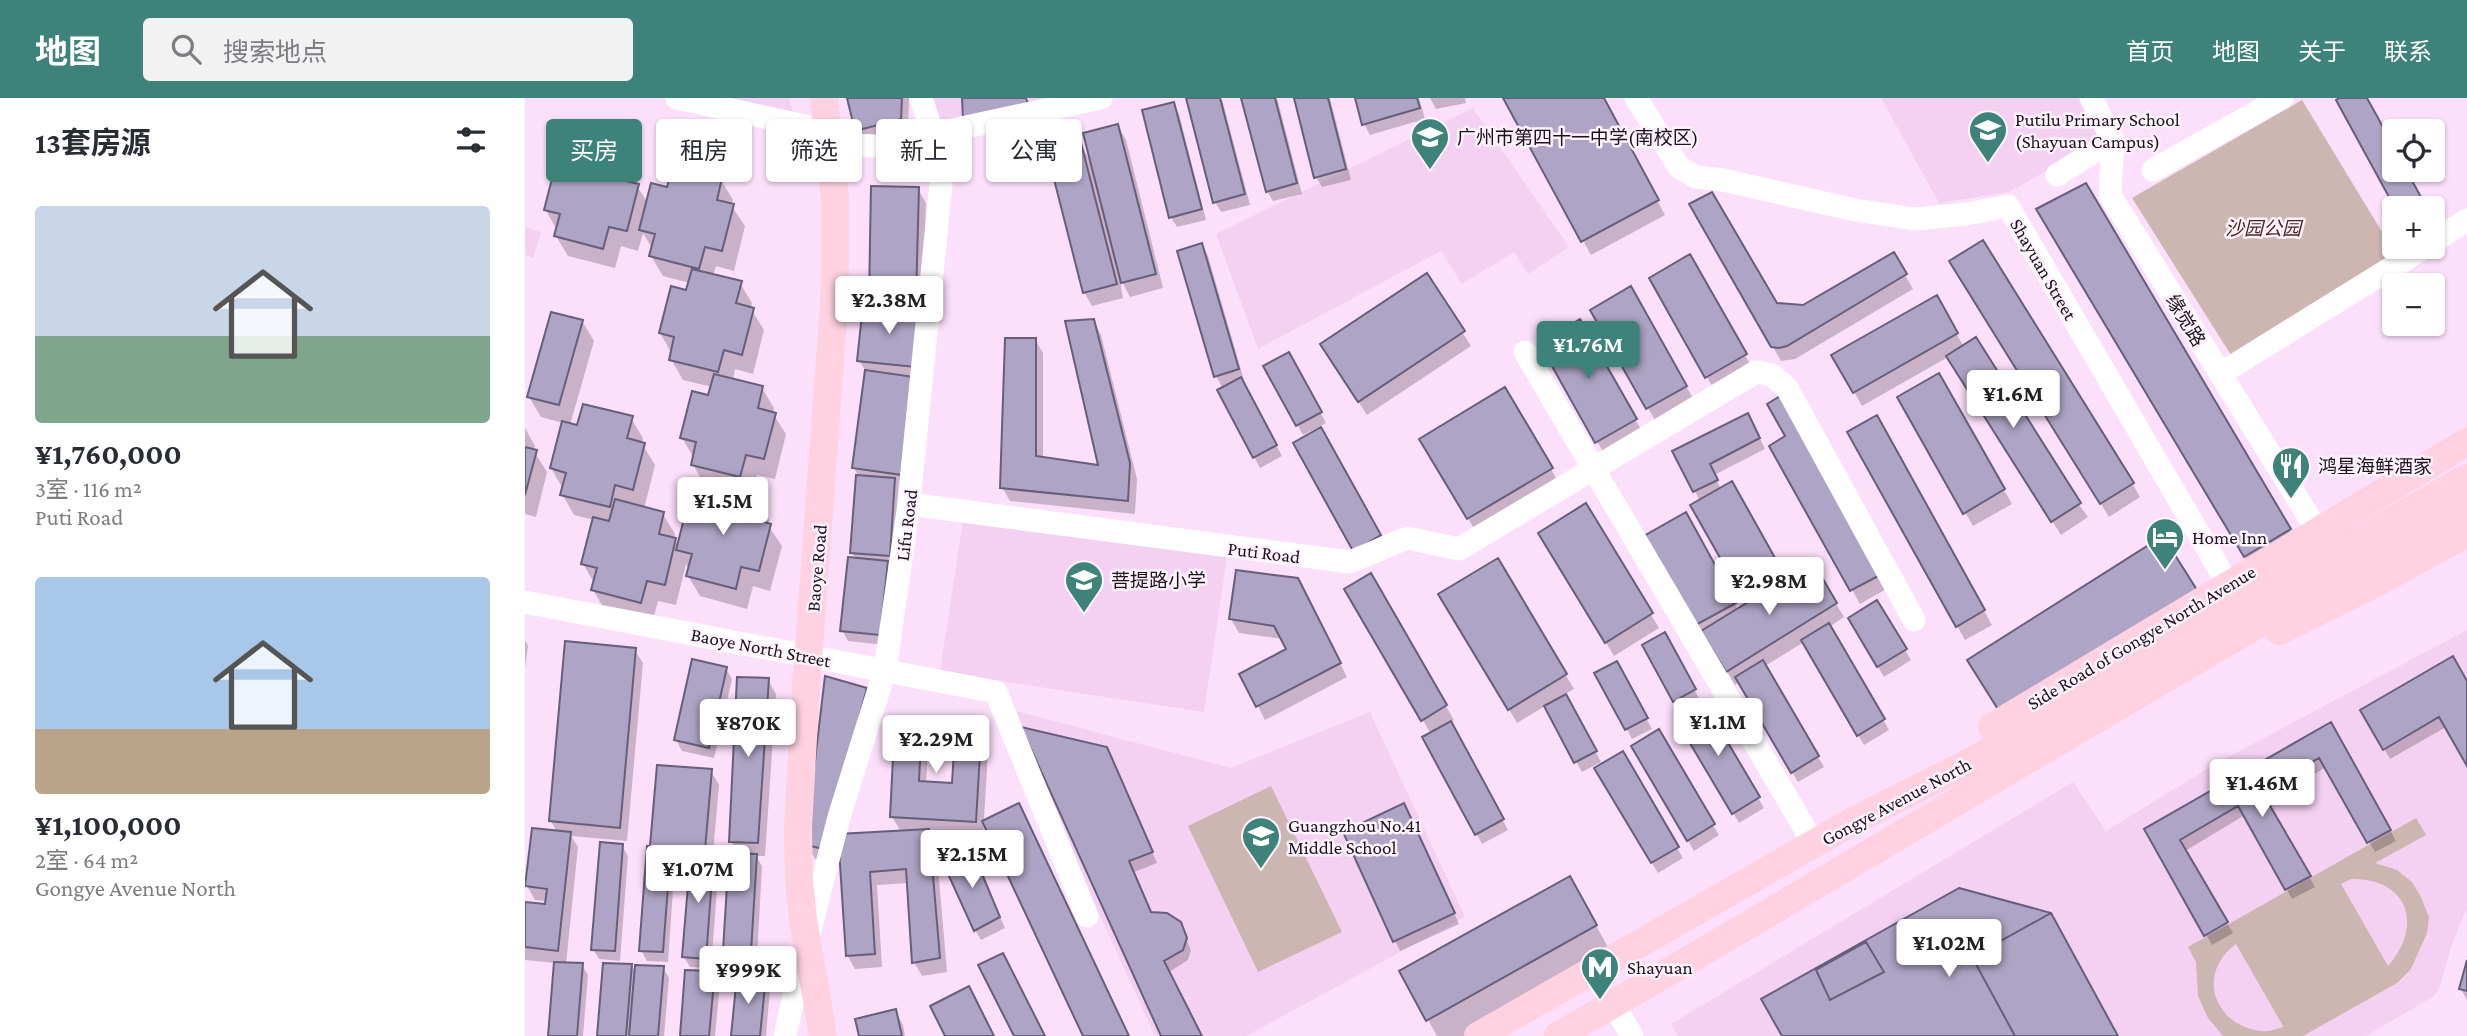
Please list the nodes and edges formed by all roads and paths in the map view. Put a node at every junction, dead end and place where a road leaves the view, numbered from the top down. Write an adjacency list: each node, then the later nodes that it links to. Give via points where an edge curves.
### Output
1 (677, 98): 9 (street)
2 (806, 98): 10 (main road, Baoye Road)
3 (824, 98): 11 (main road, Baoye Road)
4 (921, 98): 12 (street, Lifu Road)
5 (1101, 98): 13 (street)
6 (1636, 98): 31 (street, Shayuan Street, via 1679,167 1696,177 1915,219 2008,206)
7 (2091, 98): 14 (street)
8 (2282, 98): 15 (street)
9 (766, 119)
10 (815, 119)
11 (822, 119)
12 (928, 119)
13 (972, 127)
14 (2113, 140): 16 (street); 23 (street, 缘觉路, via 2110,195)
15 (2153, 170)
16 (2057, 175)
17 (819, 182): 34 (main road, Baoye Road)
18 (941, 182): 27 (street, Lifu Road)
19 (2467, 220): 20 (street)
20 (2445, 234)
21 (2406, 259): 23 (street)
22 (1525, 352): 25 (street)
23 (2220, 374): 29 (street, 缘觉路)
24 (2467, 442): 29 (main road, Side Road of Gongye North Avenue)
25 (1592, 468): 27 (street, Puti Road, via 1459,549 1407,538 1350,562); 33 (street, Puti Road, via 1756,372 1772,376 1787,388); 38 (street)
26 (2467, 478): 37 (main road, Gongye Avenue North, via 1973,760)
27 (909, 504): 35 (street, Lifu Road)
28 (2467, 505): 36 (main road, Gongye Avenue North)
29 (2317, 530): 31 (main road, Side Road of Gongye North Avenue)
30 (2467, 533): 36 (main road, via 2218,662)
31 (2228, 584): 37 (main road, Side Road of Gongye North Avenue, via 1990,729)
32 (525, 602): 34 (street, Baoye North Street)
33 (1914, 620)
34 (801, 655): 35 (street, Baoye North Street); 40 (main road, Baoye Road, via 798,828); 41 (main road, Baoye Road, via 782,837)
35 (885, 670): 39 (street, Baoye North Street, via 996,692); 40 (street, Lifu Road, via 839,817)
36 (2139, 693): 42 (main road, Gongye Avenue North)
37 (1857, 819): 38 (main road, Gongye Avenue North)
38 (1814, 844): 46 (main road, Gongye Avenue North)
39 (1087, 916)
40 (806, 945): 45 (main road, Baoye Road)
41 (796, 986): 43 (street); 44 (main road, Baoye Road)
42 (1613, 1004): 47 (main road, Gongye Avenue North); 48 (street)
43 (785, 1036)
44 (806, 1036)
45 (823, 1036)
46 (1478, 1036)
47 (1557, 1036)
48 (1632, 1036)

